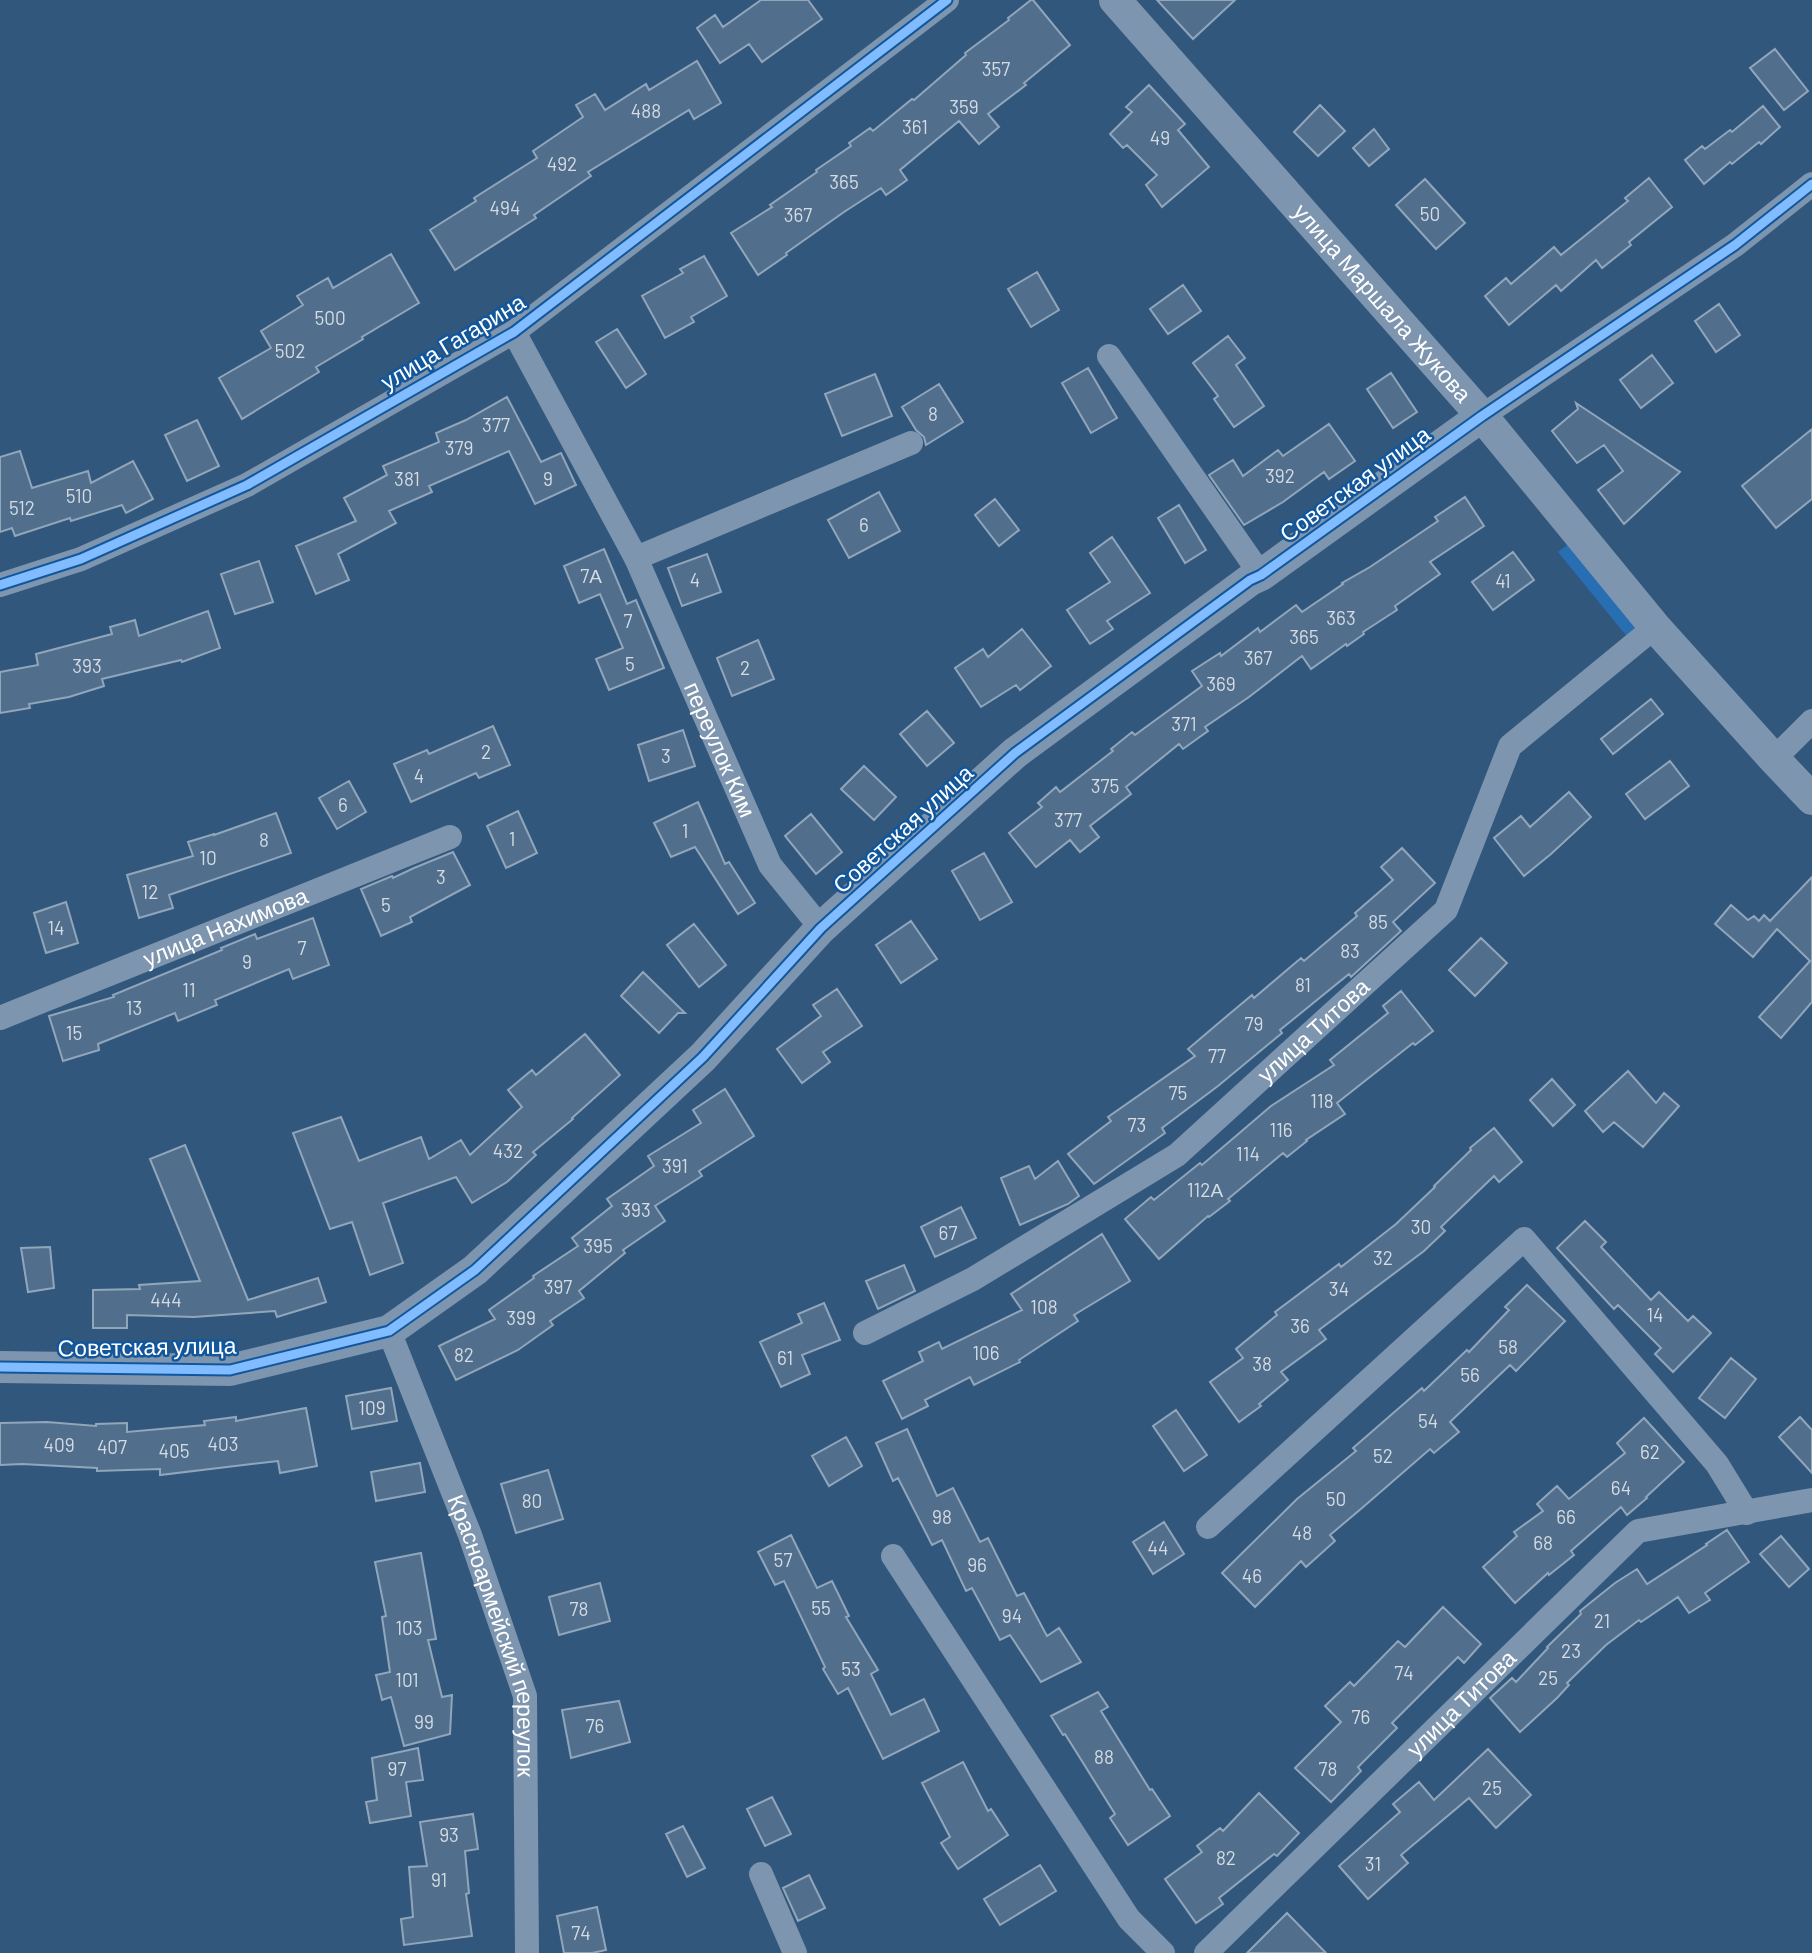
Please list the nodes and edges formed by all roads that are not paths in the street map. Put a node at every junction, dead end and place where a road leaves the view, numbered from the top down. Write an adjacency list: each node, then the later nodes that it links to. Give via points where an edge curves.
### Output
1 (947, 0): 4 (street, улица Гагарина)
2 (1115, 0): 6 (street, улица Маршала Жукова)
3 (1812, 184): 6 (street, Советская улица, via 1735,245)
4 (514, 332): 8 (street, переулок Ким); 10 (street, улица Гагарина, via 247,485 81,559)
5 (1109, 356): 9 (street)
6 (1482, 416): 9 (street, Советская улица); 11 (street, улица Маршала Жукова)
7 (911, 443): 8 (street)
8 (636, 558): 16 (street, переулок Ким, via 770,864)
9 (1261, 575): 16 (street, Советская улица, via 1015,753)
10 (0, 585)
11 (1655, 626): 13 (street, улица Маршала Жукова); 19 (street, улица Титова, via 1510,746 1446,911 1177,1155 973,1279)
12 (1812, 721): 13 (street)
13 (1774, 760): 14 (street, улица Маршала Жукова)
14 (1812, 799)
15 (450, 837): 17 (street, улица Нахимова)
16 (821, 929): 18 (street, Советская улица, via 702,1057 475,1270)
17 (0, 1018)
18 (389, 1331): 20 (street, Советская улица, via 230,1370); 26 (street, Красноармейский переулок, via 470,1535 525,1696)
19 (865, 1333)
20 (0, 1367)
21 (1812, 1500): 22 (street, улица Титова)
22 (1747, 1513): 23 (street, via 1717,1464 1524,1239); 29 (street, улица Титова, via 1638,1531)
23 (1208, 1527)
24 (893, 1556): 28 (street, via 1129,1919)
25 (761, 1874): 27 (street)
26 (527, 1953)
27 (795, 1953)
28 (1163, 1953)
29 (1206, 1953)

